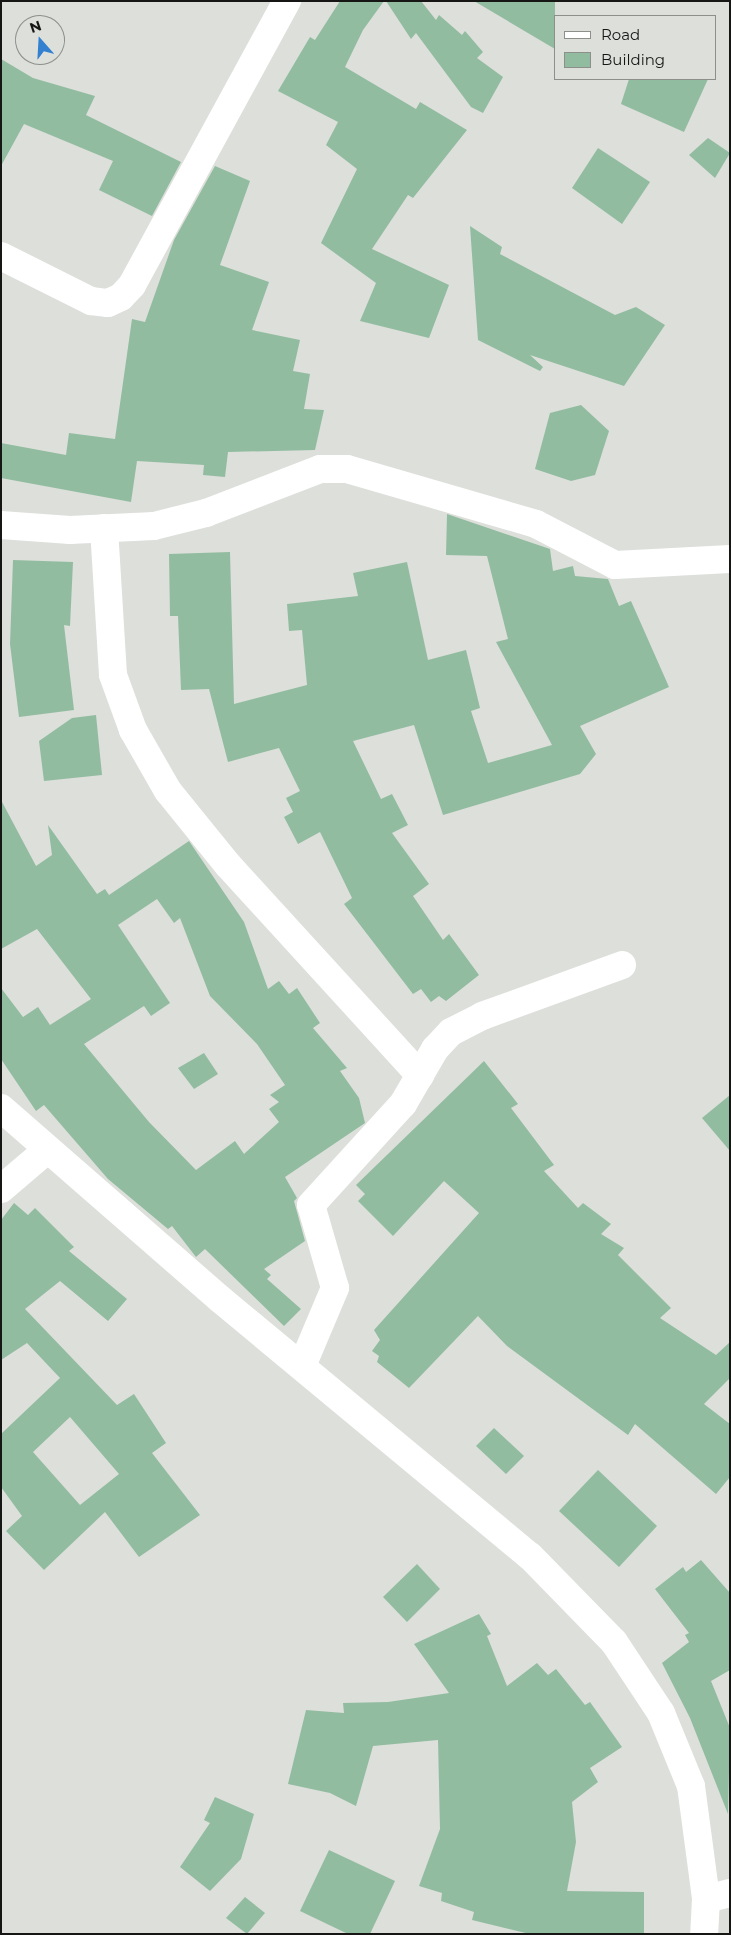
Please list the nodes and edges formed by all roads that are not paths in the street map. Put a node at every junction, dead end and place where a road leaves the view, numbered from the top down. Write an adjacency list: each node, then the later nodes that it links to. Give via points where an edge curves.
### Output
1 (287, 1): 2 (street, via 132,285 121,297 108,303 91,301)
2 (1, 256)
3 (1, 526): 4 (street)
4 (104, 528): 5 (street, via 162,524 206,513 320,469 347,469 536,524 615,565); 7 (street, via 113,674 132,730 168,791 228,865)
5 (730, 559)
6 (622, 965): 7 (street, via 526,997 451,1032)
7 (420, 1075): 11 (street, via 404,1104 311,1205 335,1288)
8 (1, 1108): 9 (street)
9 (48, 1150): 10 (street); 11 (street)
10 (1, 1189)
11 (302, 1366): 12 (street, via 530,1556 614,1642 661,1714 691,1786)
12 (718, 1896): 13 (street)
13 (704, 1934)

